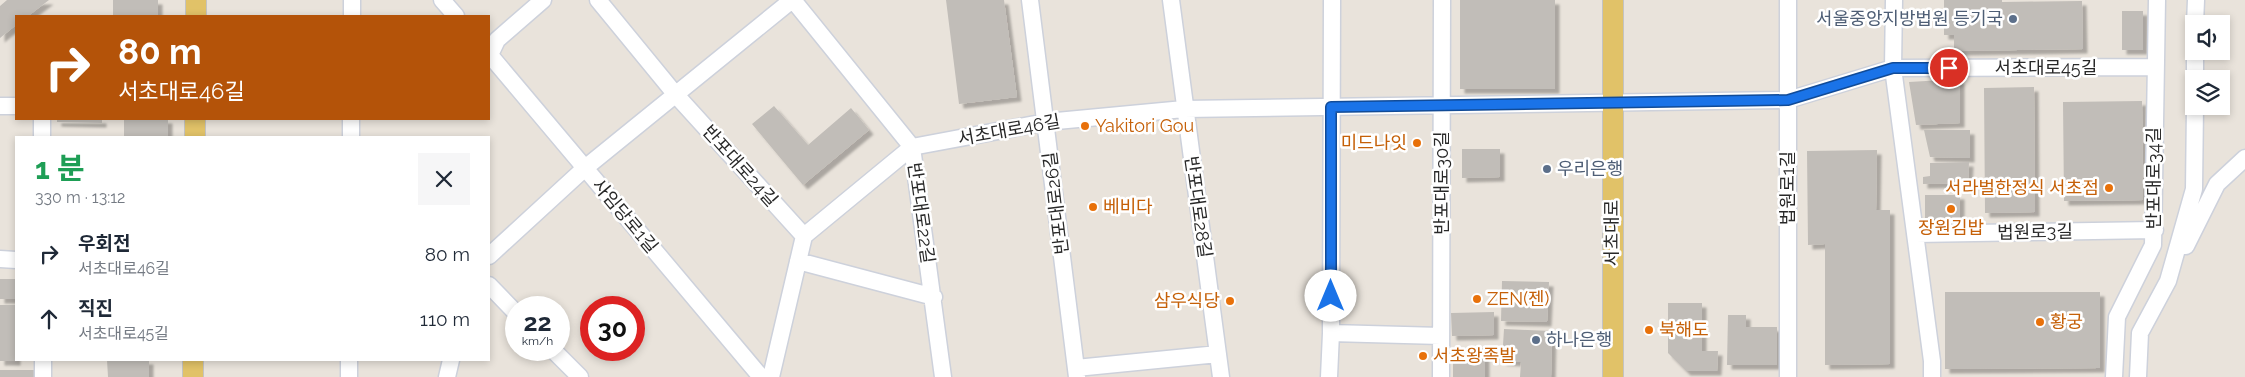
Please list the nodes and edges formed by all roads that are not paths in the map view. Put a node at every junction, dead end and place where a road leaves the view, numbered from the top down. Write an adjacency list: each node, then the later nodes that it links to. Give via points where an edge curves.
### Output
1 (196, 0): 16 (main road)
2 (352, 0): 17 (street)
3 (442, 0): 18 (street)
4 (542, 0): 20 (street, 사임당로1길, via 497,40)
5 (598, 0): 24 (street, 반포대로24길)
6 (792, 0): 24 (street); 40 (street, 반포대로22길)
7 (1030, 0): 36 (street, 반포대로26길)
8 (1171, 0): 31 (street, 반포대로28길)
9 (1332, 0): 30 (street)
10 (1442, 0): 27 (street, 반포대로30길)
11 (1613, 0): 26 (main road, 서초대로)
12 (1788, 0): 25 (street, 법원로1길)
13 (1894, 0): 23 (street)
14 (2157, 0): 22 (street, 반포대로34길)
15 (2196, 0): 19 (street)
16 (196, 15)
17 (352, 15)
18 (455, 15)
19 (2196, 15)
20 (490, 53)
21 (490, 56): 42 (street, 사임당로1길)
22 (2154, 67): 23 (street, 서초대로45길); 43 (street, 반포대로34길)
23 (1893, 68): 25 (street, 서초대로45길); 44 (street)
24 (676, 95): 42 (street); 45 (street, 반포대로24길)
25 (1788, 100): 26 (street, 서초대로45길); 75 (street, 법원로1길)
26 (1612, 104): 27 (street, 서초대로46길); 74 (main road, 서초대로)
27 (1443, 105): 30 (street, 서초대로46길); 55 (street, 반포대로30길)
28 (0, 106): 29 (street)
29 (15, 106)
30 (1331, 107): 31 (street, 서초대로46길); 54 (street)
31 (1184, 109): 36 (street, 서초대로46길); 56 (street, 반포대로28길)
32 (2195, 115): 50 (street, via 2194,188)
33 (42, 120): 37 (street)
34 (195, 120): 38 (main road)
35 (351, 120): 39 (street)
36 (1046, 122): 40 (street, 서초대로46길); 62 (street, 반포대로26길)
37 (42, 136)
38 (195, 136)
39 (351, 136)
40 (912, 147): 45 (street, 서초대로46길); 52 (street, 반포대로22길)
41 (2245, 158): 50 (street, via 2217,184)
42 (585, 168): 46 (street); 68 (street, 사임당로1길)
43 (2155, 230): 44 (street, 법원로3길); 77 (street, 반포대로34길, via 2153,245 2117,317)
44 (1916, 234): 76 (street)
45 (804, 236): 49 (street)
46 (490, 255)
47 (0, 259): 48 (street)
48 (15, 260)
49 (798, 261): 52 (street); 69 (street)
50 (2168, 282): 78 (street, via 2140,333)
51 (490, 286): 53 (street)
52 (934, 297): 70 (street, 반포대로22길)
53 (505, 302)
54 (1331, 333): 55 (street); 72 (street)
55 (1442, 336): 73 (street, 반포대로30길)
56 (1218, 354): 62 (street); 71 (street, 반포대로28길)
57 (43, 361): 63 (street)
58 (193, 361): 64 (main road)
59 (350, 361): 65 (street)
60 (452, 361): 66 (street)
61 (564, 361): 67 (street)
62 (1077, 373)
63 (43, 377)
64 (193, 377)
65 (349, 377)
66 (447, 377)
67 (580, 377)
68 (761, 377)
69 (771, 377)
70 (943, 377)
71 (1221, 377)
72 (1329, 377)
73 (1441, 377)
74 (1613, 377)
75 (1788, 377)
76 (1932, 377)
77 (2114, 377)
78 (2138, 377)

